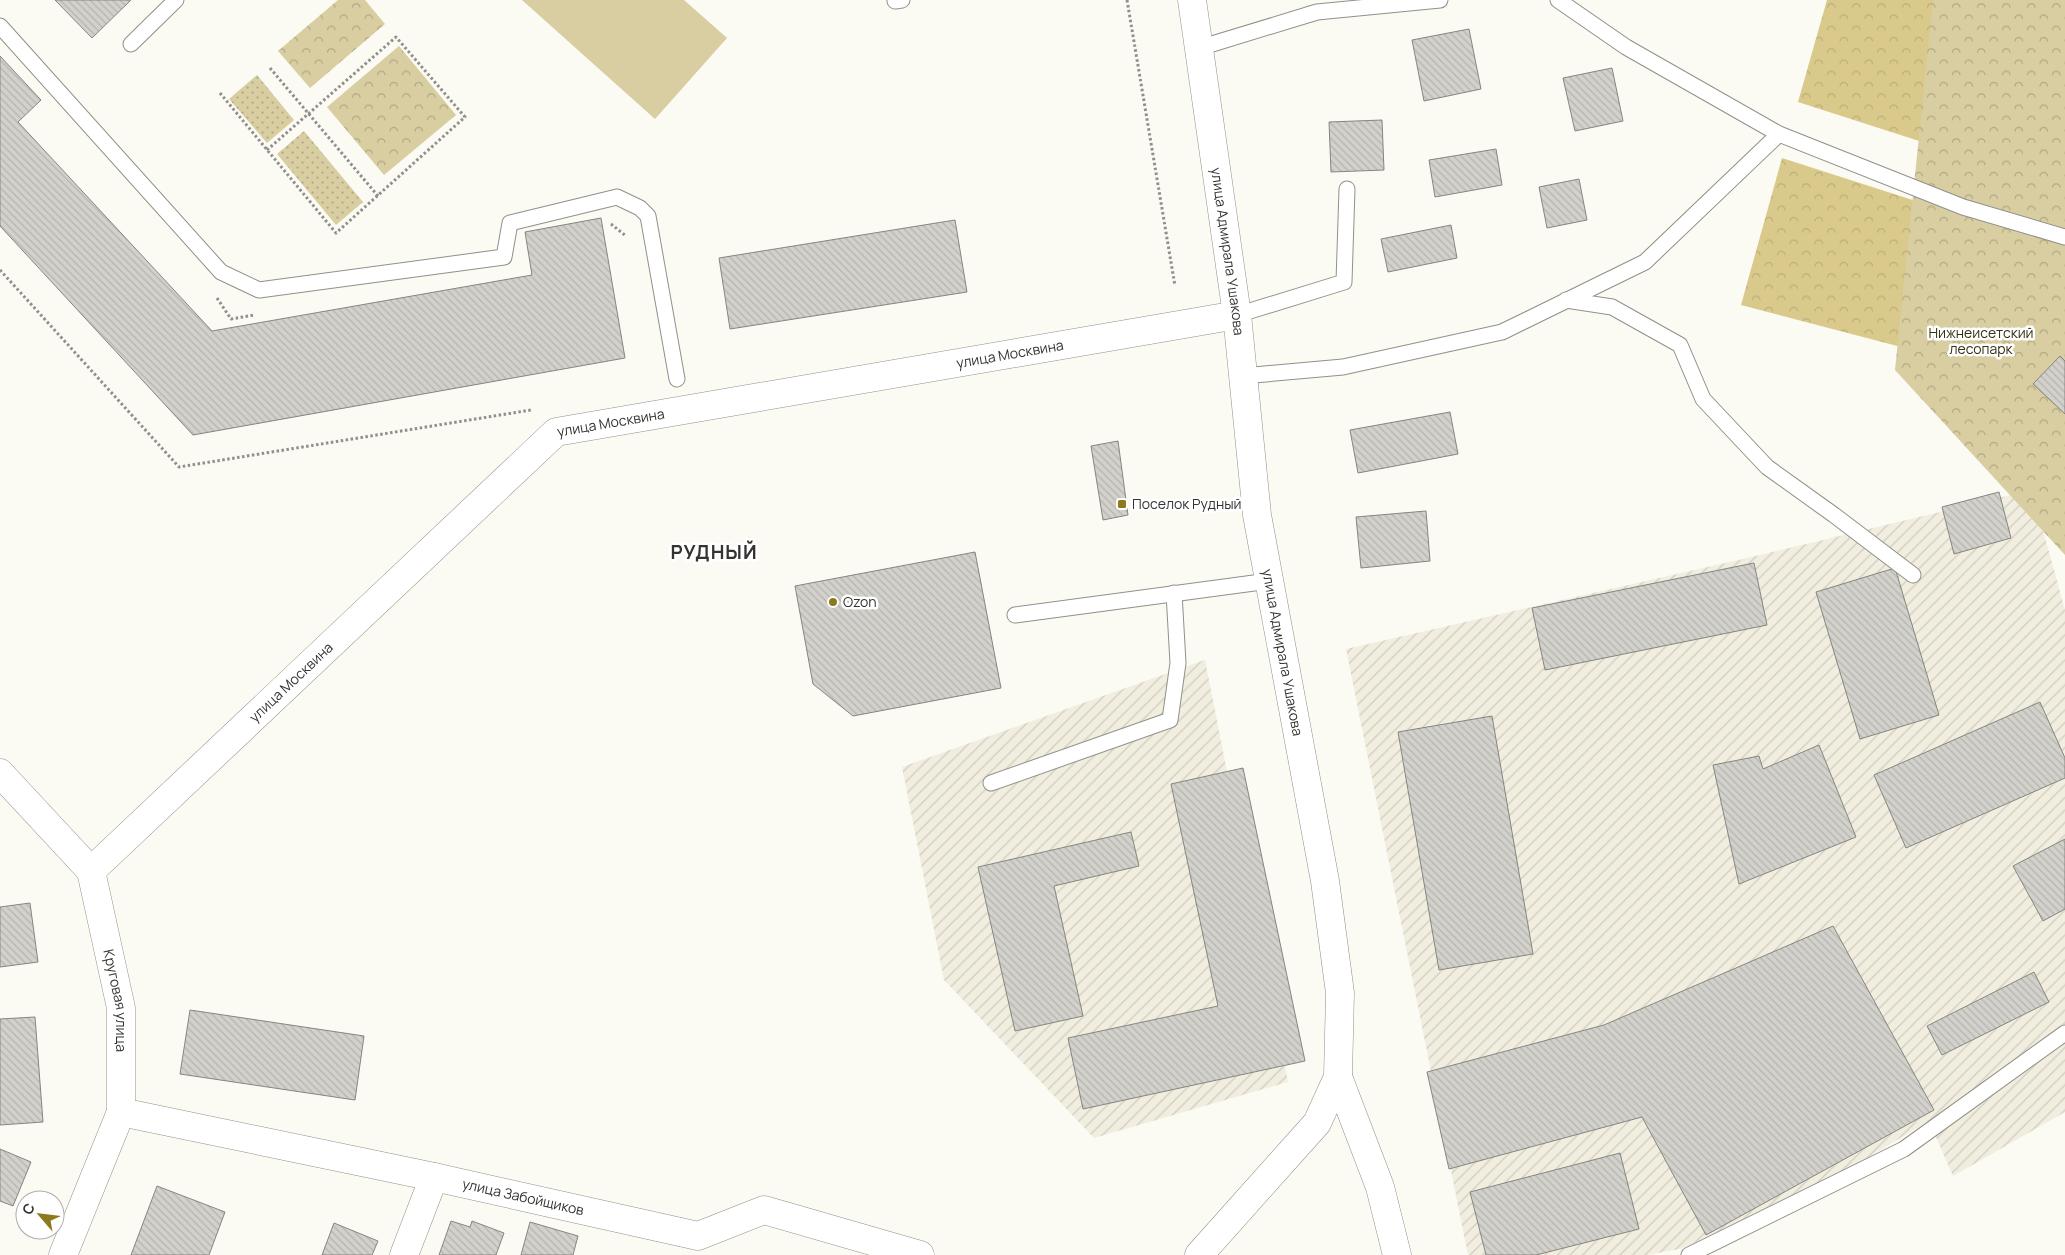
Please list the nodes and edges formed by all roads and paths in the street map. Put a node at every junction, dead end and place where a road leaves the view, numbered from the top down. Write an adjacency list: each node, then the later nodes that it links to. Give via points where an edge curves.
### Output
1 (176, 0): 7 (lane)
2 (1127, 0): 18 (path)
3 (1192, 0): 8 (street, улица Адмирала Ушакова)
4 (1440, 0): 8 (lane, via 1317,12)
5 (1558, 0): 12 (lane, via 1626,47)
6 (0, 26): 22 (lane, via 221,272 260,290 504,257 510,223 617,197 640,208 648,216)
7 (131, 44)
8 (1199, 48): 20 (street, улица Адмирала Ушакова)
9 (270, 68): 11 (path)
10 (220, 93): 13 (path)
11 (309, 115): 13 (path); 15 (path); 15 (path, via 396,37 465,117)
12 (1779, 134): 16 (lane, via 1963,207); 19 (lane, via 1645,262)
13 (267, 150): 15 (path, via 336,233)
14 (1347, 189): 20 (lane, via 1344,282)
15 (378, 196)
16 (2065, 237)
17 (0, 270): 23 (path, via 179,467)
18 (1175, 286)
19 (1566, 300): 21 (lane, via 1502,332 1343,367); 24 (lane, via 1612,307 1680,344 1703,399 1767,467)
20 (1237, 315): 21 (street, улица Адмирала Ушакова); 30 (street, улица Москвина, via 556,432)
21 (1243, 376): 25 (street, улица Адмирала Ушакова, via 1257,515)
22 (677, 379)
23 (538, 409)
24 (1913, 575)
25 (1269, 580): 26 (lane); 32 (street, улица Адмирала Ушакова, via 1325,881 1340,993)
26 (1174, 594): 27 (lane); 29 (lane, via 1178,663 1170,720)
27 (1015, 615)
28 (0, 773): 30 (street)
29 (992, 783)
30 (91, 871): 33 (street, Круговая улица, via 121,1008)
31 (2065, 1033): 41 (lane, via 1904,1149)
32 (1338, 1076): 39 (street, улица Адмирала Ушакова, via 1316,1123); 40 (street, via 1380,1187)
33 (121, 1112): 34 (street, улица Забойщиков); 36 (street, Круговая улица)
34 (434, 1176): 35 (street, улица Забойщиков); 37 (street)
35 (695, 1245): 38 (street, улица Забойщиков, via 764,1210)
36 (63, 1255)
37 (404, 1255)
38 (920, 1255)
39 (1199, 1255)
40 (1398, 1255)
41 (1689, 1255)

